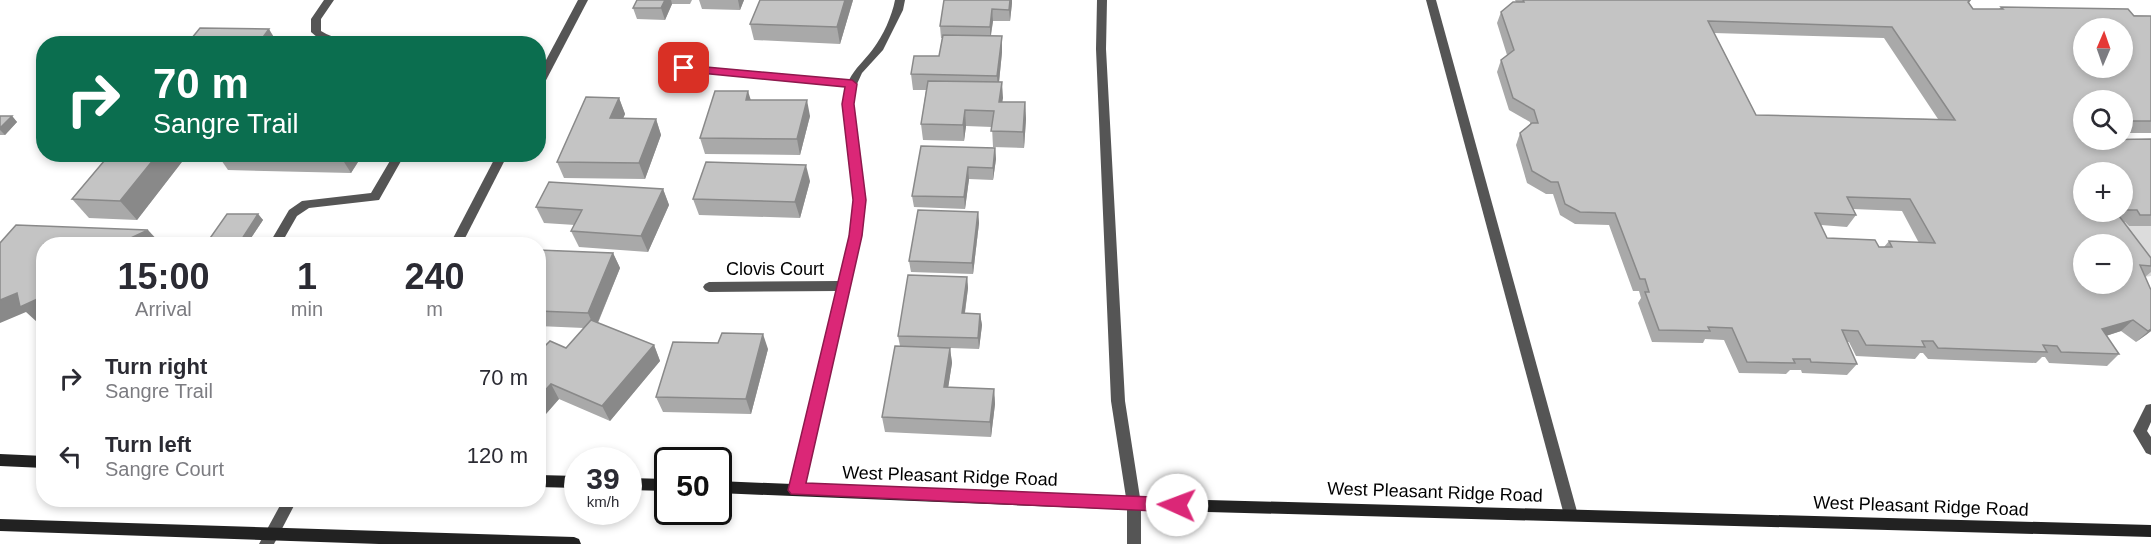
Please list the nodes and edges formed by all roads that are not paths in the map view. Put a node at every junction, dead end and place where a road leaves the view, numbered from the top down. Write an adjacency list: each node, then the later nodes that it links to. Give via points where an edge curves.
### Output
1 (329, 0): 6 (street, via 316,19 316,32)
2 (583, 0): 8 (street)
3 (900, 0): 9 (street, via 878,50)
4 (1102, 0): 24 (street, via 1118,402)
5 (1431, 0): 26 (street)
6 (321, 36)
7 (684, 68): 9 (street)
8 (546, 71)
9 (852, 84): 14 (street, via 848,104 860,200 856,236)
10 (395, 162): 12 (street, via 375,197 306,204 293,213)
11 (499, 162): 13 (street)
12 (279, 237)
13 (460, 237)
14 (842, 286): 15 (street, Clovis Court); 23 (street)
15 (709, 287)
16 (2151, 409): 17 (street, via 2140,431)
17 (2151, 449)
18 (0, 460): 19 (main road)
19 (36, 462)
20 (546, 481): 21 (main road)
21 (564, 482)
22 (732, 488): 23 (main road, West Pleasant Ridge Road)
23 (796, 490): 24 (main road, West Pleasant Ridge Road)
24 (1134, 504): 26 (main road, West Pleasant Ridge Road); 31 (street)
25 (286, 507): 29 (street)
26 (1571, 516): 28 (main road, West Pleasant Ridge Road)
27 (0, 525): 29 (main road)
28 (2151, 531)
29 (269, 539): 30 (main road)
30 (574, 544)
31 (1134, 544)

